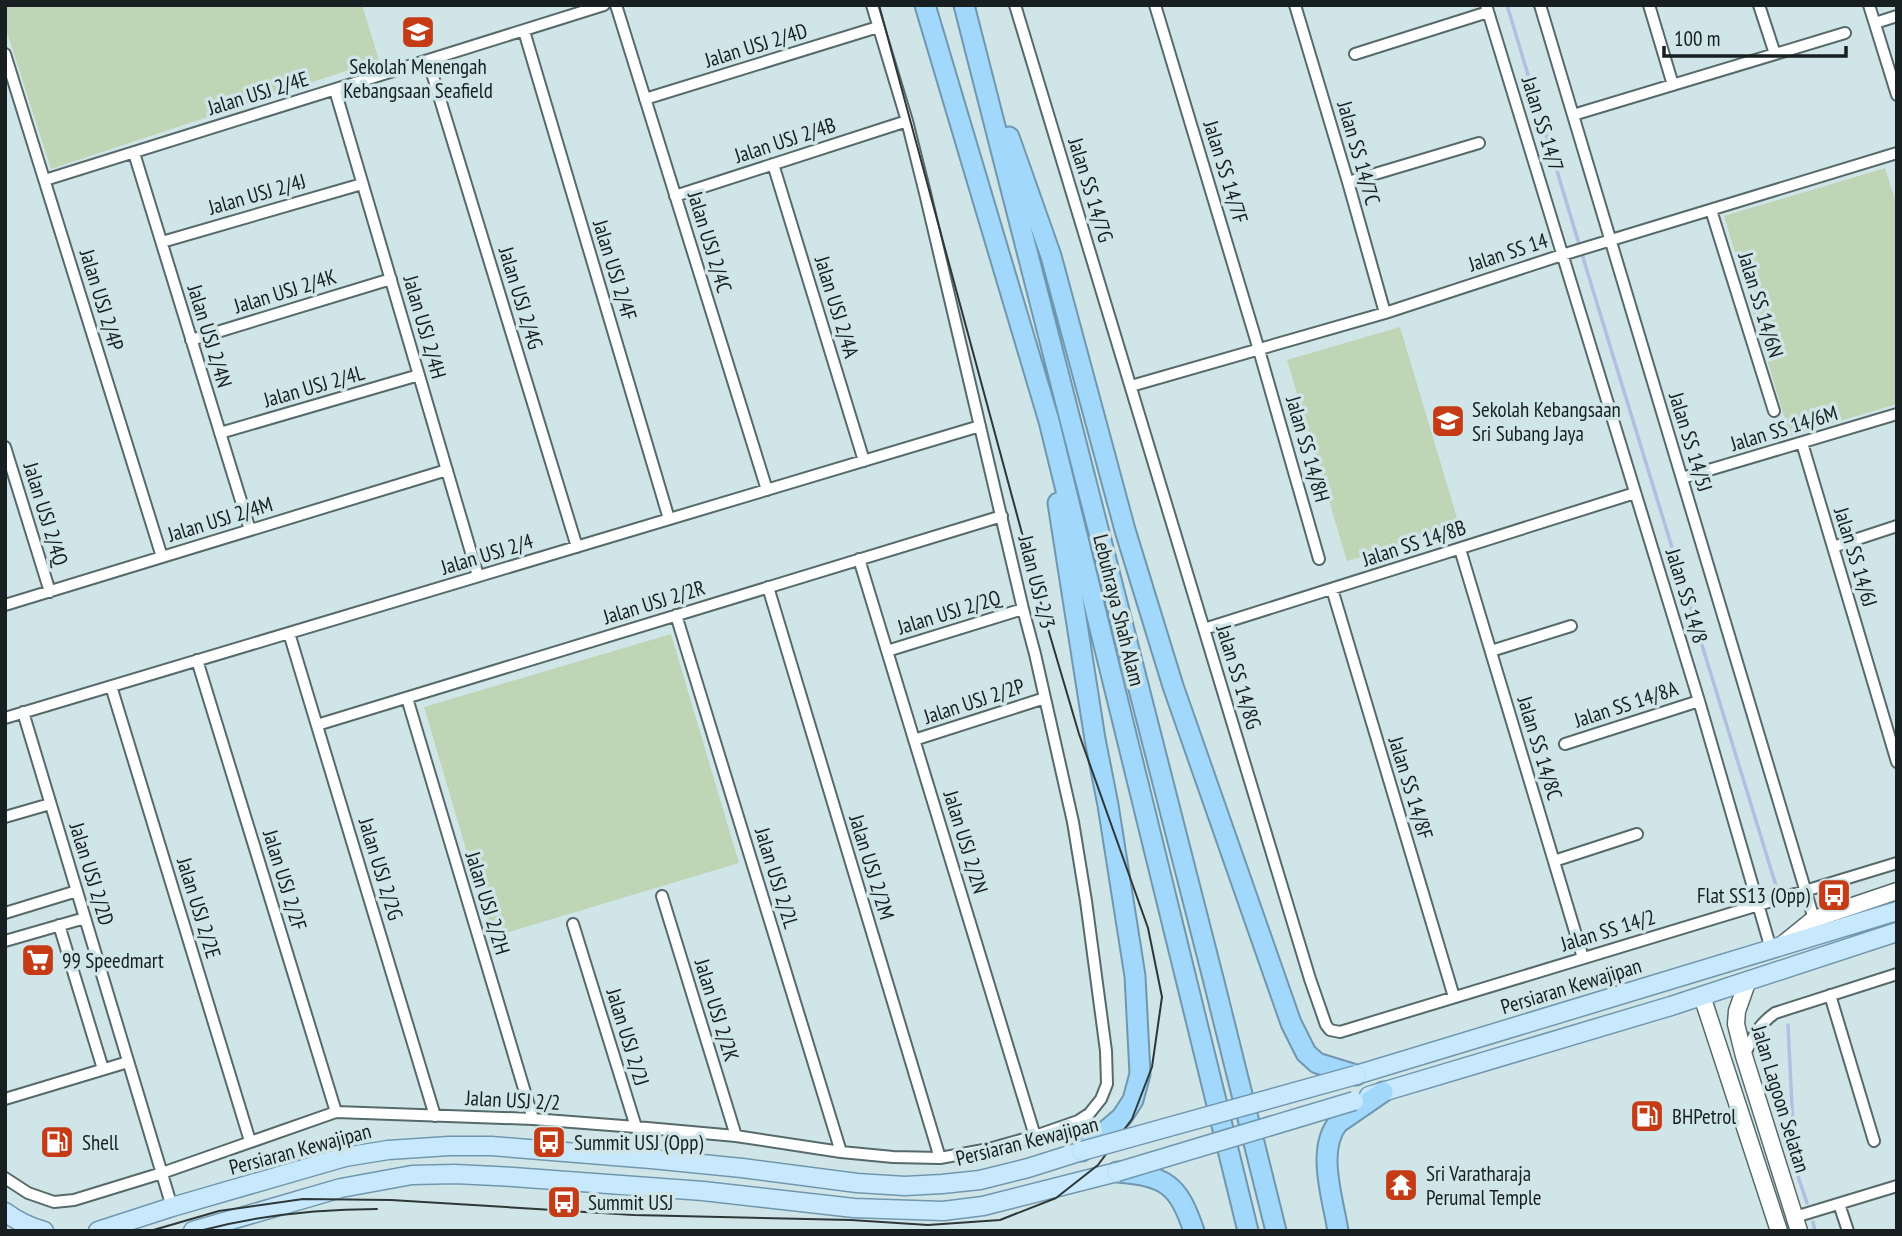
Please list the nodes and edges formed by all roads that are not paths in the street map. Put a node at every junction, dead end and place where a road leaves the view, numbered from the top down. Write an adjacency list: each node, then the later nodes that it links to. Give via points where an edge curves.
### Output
1 (604, 5): 17 (street, Jalan USJ 2/4E)
2 (616, 5): 26 (street, Jalan USJ 2/4C)
3 (872, 5): 16 (street, Jalan USJ 2/3)
4 (925, 5): 49 (highway, Lebuhraya Shah Alam)
5 (1016, 5): 46 (street, Jalan SS 14/7G)
6 (1155, 5): 44 (street, Jalan SS 14/7F)
7 (1295, 5): 34 (street, Jalan SS 14/7C)
8 (1540, 5): 27 (street, Jalan SS 14/5J)
9 (1649, 5): 23 (street)
10 (1759, 5): 21 (street)
11 (1869, 5): 15 (street)
12 (964, 8): 123 (highway, via 1051,256 1173,687 1291,1023 1306,1053 1317,1062); 151 (highway, Lebuhraya Shah Alam)
13 (1487, 9): 20 (street); 40 (street, Jalan SS 14/7)
14 (1897, 16): 15 (street)
15 (1875, 23): 25 (street)
16 (878, 27): 26 (street, Jalan USJ 2/4D); 28 (street, Jalan USJ 2/3)
17 (524, 30): 22 (street, Jalan USJ 2/4E); 60 (street, Jalan USJ 2/4F)
18 (1845, 33): 21 (street)
19 (5, 54): 33 (street, Jalan USJ 2/4P)
20 (1355, 54)
21 (1775, 54): 23 (street)
22 (428, 60): 24 (street, Jalan USJ 2/4E); 63 (street, Jalan USJ 2/4G)
23 (1673, 85): 27 (street)
24 (335, 90): 30 (street, Jalan USJ 2/4E); 35 (street, Jalan USJ 2/4H)
25 (1897, 95)
26 (645, 99): 36 (street, Jalan USJ 2/4C)
27 (1573, 115): 38 (street, Jalan SS 14/5J)
28 (907, 121): 32 (street, Jalan USJ 2/4B); 50 (street, Jalan USJ 2/3)
29 (1479, 143): 34 (street)
30 (134, 153): 33 (street, Jalan USJ 2/4E); 39 (street, Jalan USJ 2/4N)
31 (1897, 153): 37 (street, Jalan SS 14)
32 (773, 164): 36 (street, Jalan USJ 2/4B); 54 (street, Jalan USJ 2/4A)
33 (45, 180): 66 (street, Jalan USJ 2/4P)
34 (1348, 182): 42 (street, Jalan SS 14/7C)
35 (362, 184): 39 (street, Jalan USJ 2/4J); 41 (street, Jalan USJ 2/4H)
36 (675, 196): 57 (street, Jalan USJ 2/4C)
37 (1711, 210): 38 (street, Jalan SS 14); 47 (street, Jalan SS 14/6N)
38 (1611, 240): 40 (street, Jalan SS 14); 56 (street, Jalan SS 14/5J)
39 (162, 242): 43 (street, Jalan USJ 2/4N)
40 (1562, 255): 42 (street, Jalan SS 14); 58 (street, Jalan SS 14/8)
41 (391, 279): 43 (street, Jalan USJ 2/4K); 45 (street, Jalan USJ 2/4H)
42 (1385, 313): 44 (street, Jalan SS 14)
43 (191, 340): 51 (street, Jalan USJ 2/4N)
44 (1259, 350): 46 (street, Jalan SS 14); 68 (street, Jalan SS 14/8H)
45 (419, 375): 51 (street, Jalan USJ 2/4L); 55 (street, Jalan USJ 2/4H)
46 (1130, 386): 77 (street, Jalan SS 14/8G)
47 (1774, 411)
48 (1897, 414): 52 (street, Jalan SS 14/6M)
49 (1049, 421): 135 (highway, via 1058,503 1135,976 1140,1074 1133,1100 1122,1117); 150 (highway, Lebuhraya Shah Alam)
50 (980, 426): 54 (street, Jalan USJ 2/4); 59 (street, Jalan USJ 2/3)
51 (220, 433): 62 (street, Jalan USJ 2/4N)
52 (1802, 443): 56 (street, Jalan SS 14/6M); 64 (street, Jalan SS 14/6J)
53 (5, 447): 72 (street, Jalan USJ 2/4Q)
54 (864, 461): 57 (street, Jalan USJ 2/4)
55 (447, 470): 62 (street, Jalan USJ 2/4M); 69 (street, Jalan USJ 2/4H)
56 (1682, 478): 98 (street, Jalan SS 14/5J)
57 (767, 490): 60 (street, Jalan USJ 2/4)
58 (1635, 493): 65 (street, Jalan SS 14/8B); 85 (street, Jalan SS 14/8)
59 (1002, 516): 67 (street, Jalan USJ 2/2R); 74 (street, Jalan USJ 2/3)
60 (669, 520): 63 (street, Jalan USJ 2/4)
61 (1897, 526): 64 (street)
62 (250, 530): 66 (street, Jalan USJ 2/4M)
63 (577, 547): 69 (street, Jalan USJ 2/4)
64 (1833, 547): 91 (street, Jalan SS 14/6J)
65 (1460, 549): 71 (street, Jalan SS 14/8B); 80 (street, Jalan SS 14/8C)
66 (162, 557): 72 (street, Jalan USJ 2/4M)
67 (859, 559): 70 (street, Jalan USJ 2/2R); 79 (street, Jalan USJ 2/2N)
68 (1319, 559)
69 (478, 576): 78 (street, Jalan USJ 2/4)
70 (768, 587): 75 (street, Jalan USJ 2/2R); 136 (street, Jalan USJ 2/2M)
71 (1332, 589): 77 (street, Jalan SS 14/8B); 118 (street, Jalan SS 14/8F)
72 (50, 592): 73 (street, Jalan USJ 2/4M)
73 (5, 606)
74 (1023, 609): 79 (street, Jalan USJ 2/2Q); 84 (street, Jalan USJ 2/3)
75 (676, 615): 83 (street, Jalan USJ 2/2R); 134 (street, Jalan USJ 2/2L)
76 (1571, 626): 80 (street)
77 (1204, 629): 119 (street, Jalan SS 14/8G, via 1310,979)
78 (289, 633): 81 (street, Jalan USJ 2/4); 88 (street, Jalan USJ 2/2G)
79 (887, 651): 89 (street, Jalan USJ 2/2N)
80 (1491, 651): 95 (street, Jalan SS 14/8C)
81 (197, 660): 82 (street, Jalan USJ 2/4); 126 (street, Jalan USJ 2/2F)
82 (111, 686): 86 (street, Jalan USJ 2/4); 132 (street, Jalan USJ 2/2E)
83 (407, 698): 88 (street, Jalan USJ 2/2R); 128 (street, Jalan USJ 2/2H)
84 (1045, 698): 89 (street, Jalan USJ 2/2P); 131 (street, Jalan USJ 2/3, via 1084,888 1107,1084 1089,1114)
85 (1699, 701): 90 (street, Jalan SS 14/8A); 101 (street, Jalan SS 14/8)
86 (23, 712): 87 (street, Jalan USJ 2/4); 92 (street, Jalan USJ 2/2D)
87 (5, 718)
88 (317, 725): 127 (street, Jalan USJ 2/2G)
89 (914, 740): 131 (street, Jalan USJ 2/2N)
90 (1565, 744)
91 (1896, 758)
92 (50, 803): 93 (street); 97 (street, Jalan USJ 2/2D)
93 (5, 817)
94 (1637, 834): 95 (street)
95 (1553, 861): 113 (street, Jalan SS 14/8C)
96 (1897, 863): 98 (street, Jalan SS 14/2)
97 (77, 891): 103 (street); 104 (street, Jalan USJ 2/2D)
98 (1805, 891): 101 (street, Jalan SS 14/2); 105 (street, Jalan SS 14/5J)
99 (1897, 891): 105 (main road, Persiaran Kewajipan)
100 (662, 896): 130 (street, Jalan USJ 2/2K)
101 (1759, 905): 112 (street, Jalan SS 14/8); 113 (street, Jalan SS 14/2)
102 (1897, 911): 112 (main road)
103 (5, 913)
104 (85, 918): 107 (street); 121 (street, Jalan USJ 2/2D)
105 (1815, 919): 112 (main road, Persiaran Kewajipan)
106 (573, 924): 129 (street, Jalan USJ 2/2J)
107 (59, 925): 111 (street); 122 (street)
108 (1897, 932): 110 (main road)
109 (1897, 939): 110 (main road)
110 (1868, 941): 115 (main road)
111 (5, 942)
112 (1774, 948): 123 (main road, Persiaran Kewajipan)
113 (1583, 958): 118 (street, Jalan SS 14/2)
114 (1897, 974): 116 (street)
115 (1748, 980): 117 (main road); 120 (main road, Jalan Lagoon Selatan, via 1736,1024)
116 (1830, 995): 120 (street, via 1765,1020); 133 (street)
117 (1702, 996): 124 (main road); 153 (main road, Jalan Lagoon Selatan)
118 (1454, 997): 119 (street, Jalan SS 14/2, via 1340,1032)
119 (1330, 1030)
120 (1744, 1056): 145 (main road, Jalan Lagoon Selatan)
121 (128, 1062): 122 (street); 139 (street, Jalan USJ 2/2D)
122 (103, 1069): 125 (street)
123 (1356, 1075): 135 (main road, Persiaran Kewajipan, bridge)
124 (1383, 1092): 138 (main road, bridge); 152 (highway, via 1338,1123 1328,1141 1326,1158)
125 (5, 1099)
126 (336, 1112): 127 (street, Jalan USJ 2/2); 132 (street, Jalan USJ 2/2)
127 (435, 1116): 128 (street, Jalan USJ 2/2)
128 (533, 1119): 129 (street, Jalan USJ 2/2)
129 (636, 1127): 130 (street, Jalan USJ 2/2); 137 (street, Jalan USJ 2/2J)
130 (736, 1136): 134 (street, Jalan USJ 2/2)
131 (1035, 1136): 136 (street, Jalan USJ 2/2)
132 (250, 1141): 139 (street, Jalan USJ 2/2)
133 (1874, 1141)
134 (841, 1152): 136 (street, Jalan USJ 2/2)
135 (1082, 1152): 137 (main road, Persiaran Kewajipan, via 980,1180 905,1186)
136 (940, 1158)
137 (651, 1159): 143 (main road, Persiaran Kewajipan, via 491,1146 388,1150 345,1157)
138 (1117, 1172): 148 (main road, via 983,1206 943,1211 854,1208 513,1177 412,1175 341,1188); 149 (highway, via 1161,1181 1177,1193)
139 (162, 1173): 140 (street, Jalan USJ 2/2, via 54,1202); 143 (street, Jalan USJ 2/2D)
140 (5, 1178)
141 (1897, 1186): 142 (street)
142 (1839, 1204): 145 (street); 154 (street)
143 (172, 1207): 147 (main road, Persiaran Kewajipan)
144 (5, 1212): 146 (main road)
145 (1797, 1224)
146 (44, 1231)
147 (98, 1231)
148 (193, 1231)
149 (1194, 1231)
150 (1248, 1231)
151 (1276, 1231)
152 (1338, 1231)
153 (1779, 1231)
154 (1848, 1231)

